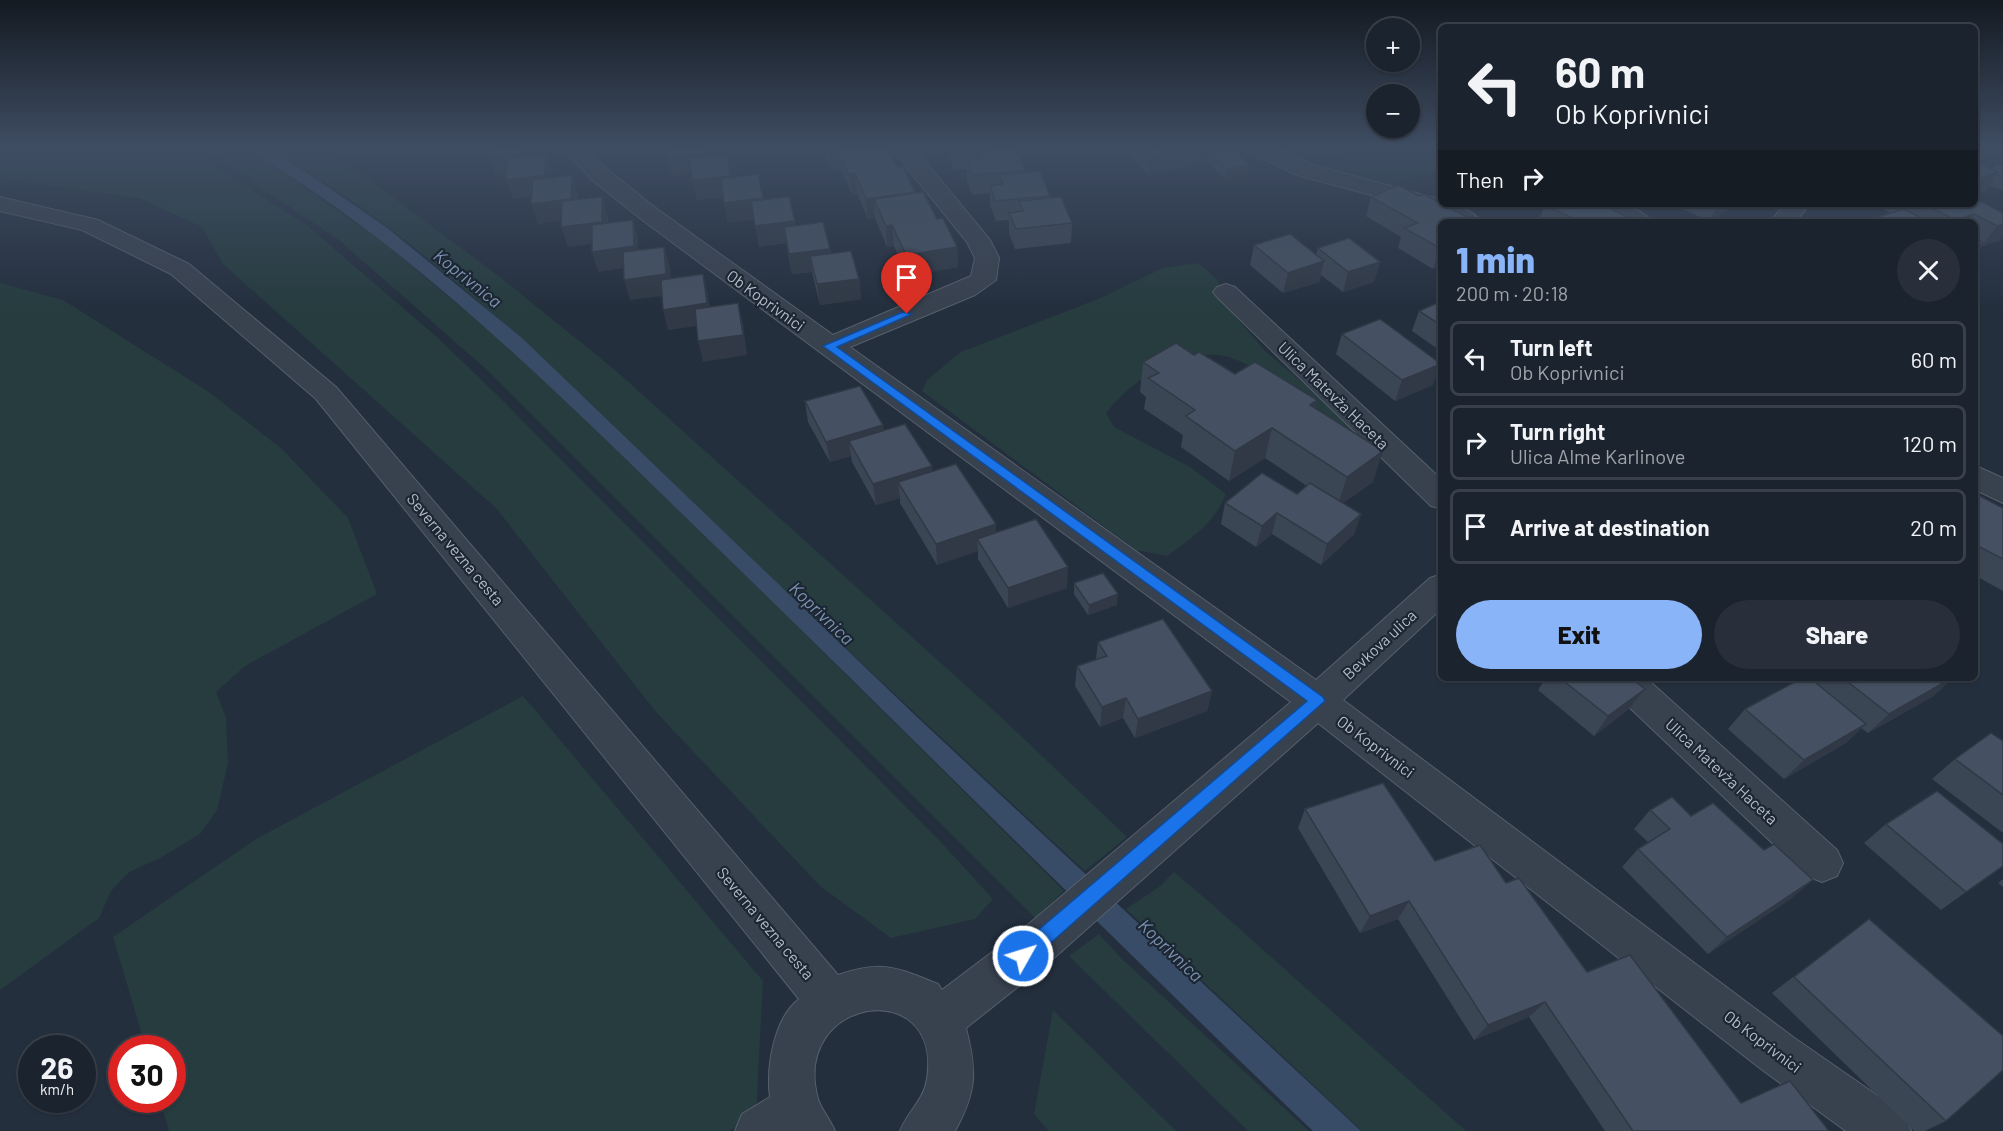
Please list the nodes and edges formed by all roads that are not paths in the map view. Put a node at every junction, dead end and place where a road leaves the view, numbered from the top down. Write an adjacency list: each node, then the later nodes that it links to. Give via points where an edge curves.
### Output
1 (634, 202): 13 (street, Ob Koprivnici)
2 (946, 202): 13 (street, via 978,240 987,258 983,280)
3 (1423, 202): 5 (street)
4 (0, 204): 21 (street, Severna vezna cesta, via 90,225 180,269 326,393)
5 (1438, 206)
6 (1441, 207): 9 (street)
7 (1607, 207): 10 (street)
8 (1795, 207): 11 (street)
9 (1463, 219)
10 (1633, 219)
11 (1785, 219)
12 (1226, 292): 16 (street, Ulica Matevža Haceta)
13 (829, 346): 19 (street, Ob Koprivnici)
14 (1978, 478): 15 (street)
15 (2003, 492)
16 (1438, 494)
17 (1438, 591): 19 (street, Bevkova ulica)
18 (1625, 681): 20 (street, Ulica Matevža Haceta)
19 (1317, 701): 22 (street, Bevkova ulica, via 1039,943); 25 (street, Ob Koprivnici, via 1777,1053)
20 (1822, 863)
21 (830, 1001): 22 (street, via 853,989 902,989 924,1002); 23 (street, via 811,1019 797,1042 790,1069)
22 (941, 1019): 24 (street, via 950,1045 952,1073 945,1102)
23 (788, 1124)
24 (928, 1130)
25 (1887, 1131)

